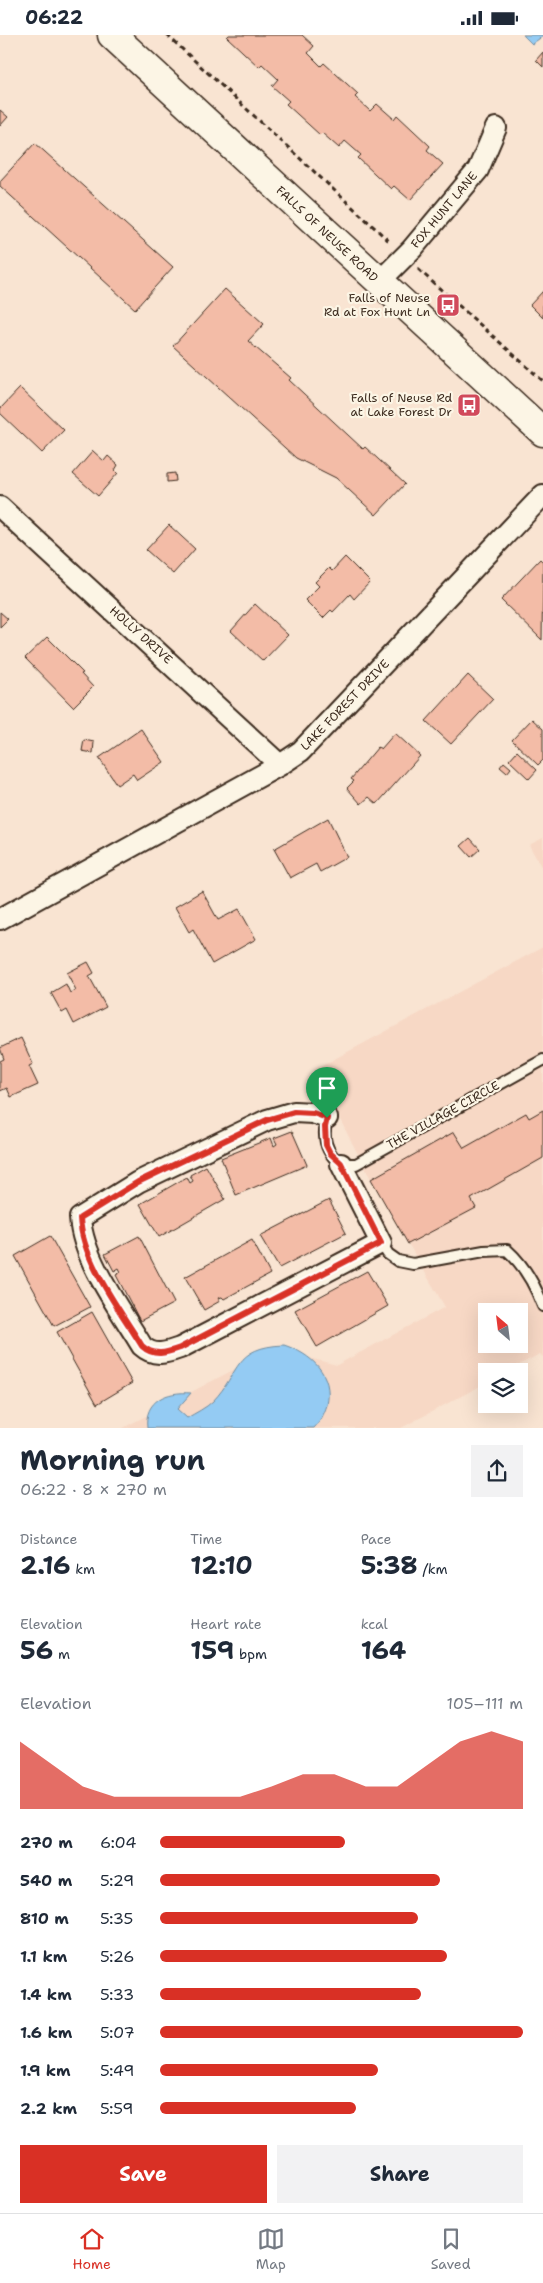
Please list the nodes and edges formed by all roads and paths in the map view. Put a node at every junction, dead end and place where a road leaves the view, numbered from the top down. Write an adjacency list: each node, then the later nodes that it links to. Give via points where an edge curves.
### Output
1 (112, 35): 6 (main road, FALLS OF NEUSE ROAD)
2 (167, 35): 4 (path)
3 (496, 128): 6 (street, FOX HUNT LANE, via 478,170 412,249)
4 (388, 240)
5 (428, 278): 7 (path)
6 (379, 282): 8 (main road, FALLS OF NEUSE ROAD)
7 (543, 381)
8 (543, 432)
9 (543, 495): 11 (street, LAKE FOREST DRIVE, via 323,730 302,751)
10 (0, 507): 11 (street, HOLLY DRIVE)
11 (280, 765): 12 (street, LAKE FOREST DRIVE)
12 (0, 919)
13 (543, 1060): 15 (lane, THE VILLAGE CIRCLE, via 356,1164)
14 (327, 1118): 15 (lane, via 326,1145); 16 (street, via 294,1112 267,1120 138,1182 80,1218 84,1243 142,1346 150,1353 158,1354 180,1348)
15 (341, 1163): 16 (street)
16 (381, 1243): 17 (lane, via 398,1261 413,1264 507,1249 528,1275)
17 (543, 1306)

